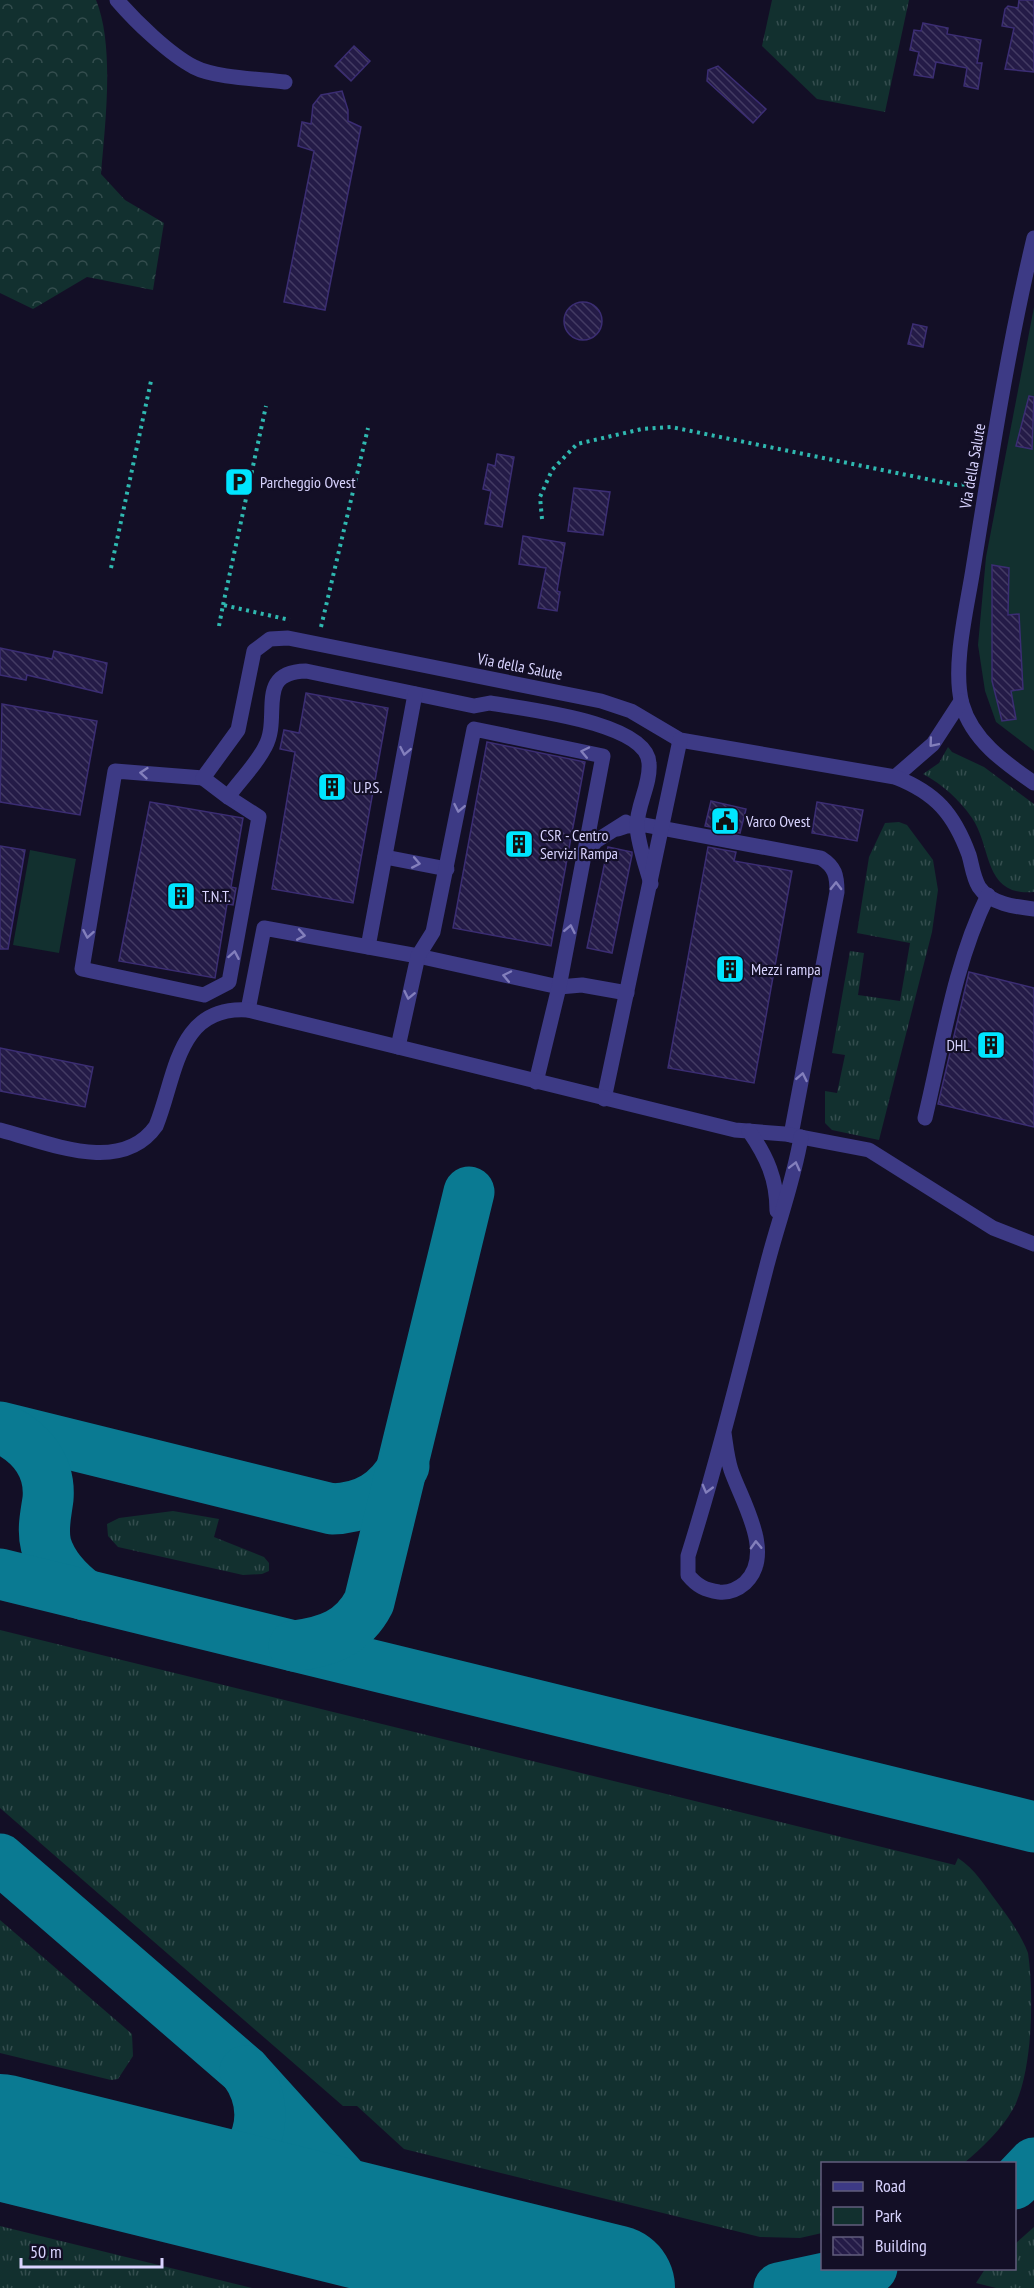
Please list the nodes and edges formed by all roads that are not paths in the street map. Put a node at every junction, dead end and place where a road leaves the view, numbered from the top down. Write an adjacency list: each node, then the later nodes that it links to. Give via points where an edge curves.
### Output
1 (117, 0): 2 (street, via 158,40 194,67)
2 (285, 82)
3 (1034, 238): 5 (street, Via della Salute, via 987,484 964,630)
4 (415, 694): 10 (street, via 306,671 281,675 275,686 267,745); 11 (street, via 474,706 490,703 608,726 638,743 648,755); 15 (street, one-way to 15)
5 (962, 701): 7 (street, one-way to 7, via 933,744); 9 (street, Via della Salute, via 966,716 985,743)
6 (680, 740): 7 (street, Via della Salute); 8 (street, Via della Salute, via 631,711 601,701 288,638 270,639 254,651 238,730); 14 (street)
7 (895, 777): 19 (street, Via della Salute, via 920,787 944,807 960,832 980,888)
8 (202, 778): 10 (street); 10 (street, one-way to 10, via 115,771 82,969 204,995 229,982 259,817)
9 (1034, 783)
10 (228, 797)
11 (642, 804): 12 (street); 13 (street)
12 (637, 825): 13 (street); 14 (street); 18 (street)
13 (618, 829): 16 (street)
14 (663, 829): 18 (street); 34 (street, one-way to 14, via 837,892 832,865 821,858)
15 (386, 849): 17 (street, one-way to 17); 23 (street)
16 (586, 853): 17 (street, one-way to 17, via 603,756 474,729); 25 (street, one-way to 16)
17 (447, 869): 24 (street, via 433,932)
18 (651, 884): 26 (street)
19 (988, 895): 21 (street); 31 (street, via 963,956)
20 (1034, 904): 21 (street)
21 (1016, 907): 22 (street)
22 (1034, 909)
23 (368, 947): 24 (street); 27 (street, one-way to 23, via 264,928)
24 (418, 956): 25 (street, one-way to 24); 28 (street, one-way to 28)
25 (559, 987): 26 (street, via 582,985); 29 (street)
26 (627, 993): 30 (street)
27 (248, 1010): 28 (street); 32 (street, via 232,1009 213,1016 188,1036 178,1052 156,1126 130,1149 90,1153)
28 (398, 1047): 29 (street)
29 (536, 1082): 30 (street)
30 (604, 1098): 33 (street)
31 (925, 1118)
32 (0, 1130)
33 (748, 1131): 34 (street); 35 (street, via 771,1166 778,1215)
34 (796, 1136): 35 (street, one-way to 34, via 797,1164); 36 (street, via 869,1150 993,1228)
35 (775, 1234): 37 (street)
36 (1034, 1244)
37 (724, 1433): 37 (street, one-way to 37, via 688,1556 688,1575 697,1586 723,1592 746,1582 756,1555 756,1536 747,1504 731,1471)

